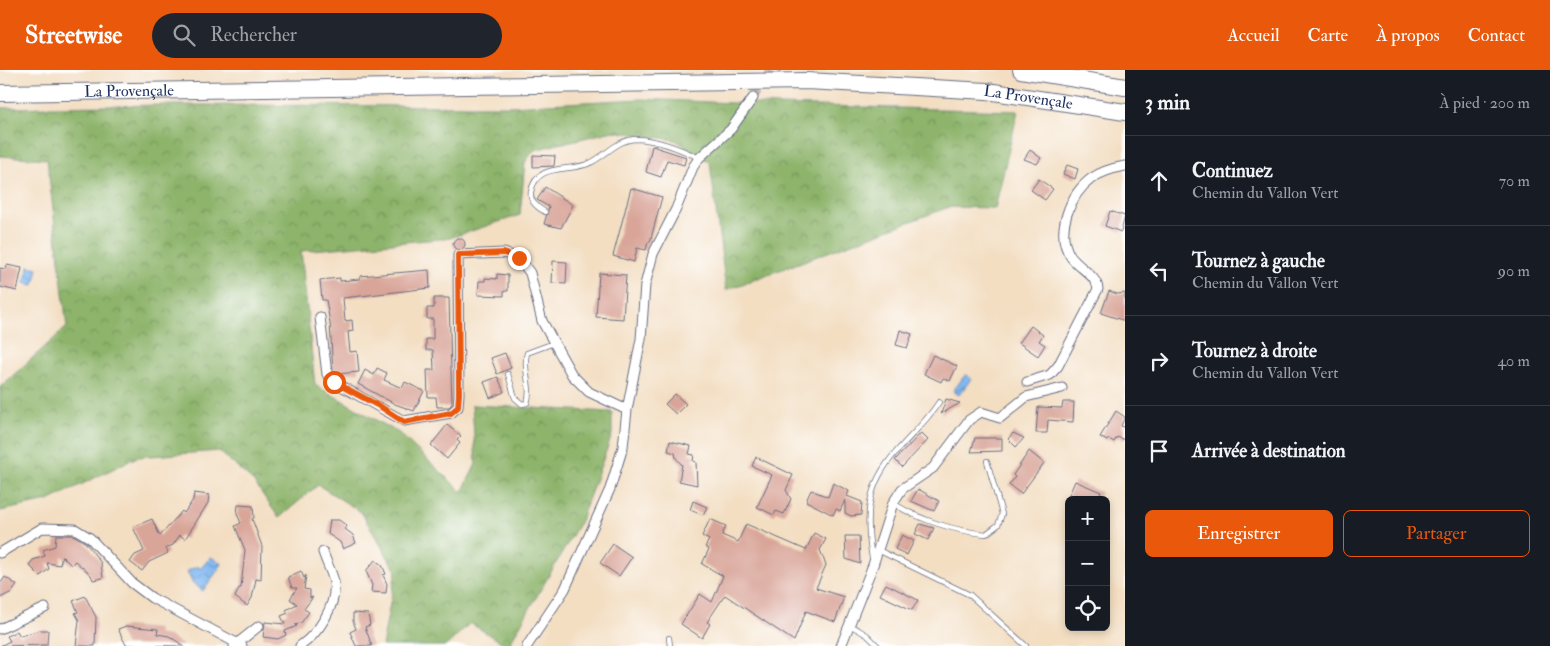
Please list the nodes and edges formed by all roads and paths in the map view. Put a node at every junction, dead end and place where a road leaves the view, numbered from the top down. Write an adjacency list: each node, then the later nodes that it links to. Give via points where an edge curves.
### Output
1 (1021, 70): 2 (highway, La Provençale)
2 (1125, 87)
3 (0, 93): 5 (highway, La Provençale, via 806,81 987,91)
4 (753, 98): 6 (street, via 730,129)
5 (1125, 112)
6 (699, 158): 8 (lane, via 661,144 637,139 622,141 590,163 541,174 533,182 530,196 536,206); 15 (street, via 653,254 645,285 641,339)
7 (1125, 166): 12 (street, via 1092,178 1066,215 1064,236 1070,256 1097,282 1098,289 1058,366 1050,376)
8 (546, 212)
9 (320, 317): 10 (street, via 327,374 334,382 404,422 451,413 458,407 458,255 504,253 519,258 530,274 542,322)
10 (554, 343): 11 (lane, via 527,353 525,361 530,394 527,403 522,404 515,398); 15 (street, via 572,375 589,392)
11 (508, 374)
12 (1026, 382)
13 (1062, 388): 17 (street, via 1026,397 1000,418 981,412 969,420 933,468 902,489)
14 (939, 402): 21 (lane, via 928,419 896,452 872,491 868,509)
15 (627, 410): 29 (street, via 623,448 595,526 565,589)
16 (987, 461): 17 (lane, via 1002,514 998,526 986,534 934,522)
17 (893, 503): 18 (street)
18 (877, 550): 21 (street); 33 (lane, via 970,595)
19 (323, 552): 28 (street, via 334,582 332,604)
20 (0, 553): 27 (street, via 42,528 75,529 90,538 132,583 152,598)
21 (873, 564): 23 (street)
22 (45, 608): 25 (street)
23 (849, 624): 31 (street); 32 (lane, via 867,634)
24 (259, 626): 27 (street)
25 (0, 629)
26 (669, 638): 30 (lane)
27 (238, 645)
28 (300, 646)
29 (526, 646)
30 (670, 646)
31 (842, 646)
32 (878, 646)
33 (1026, 646)

